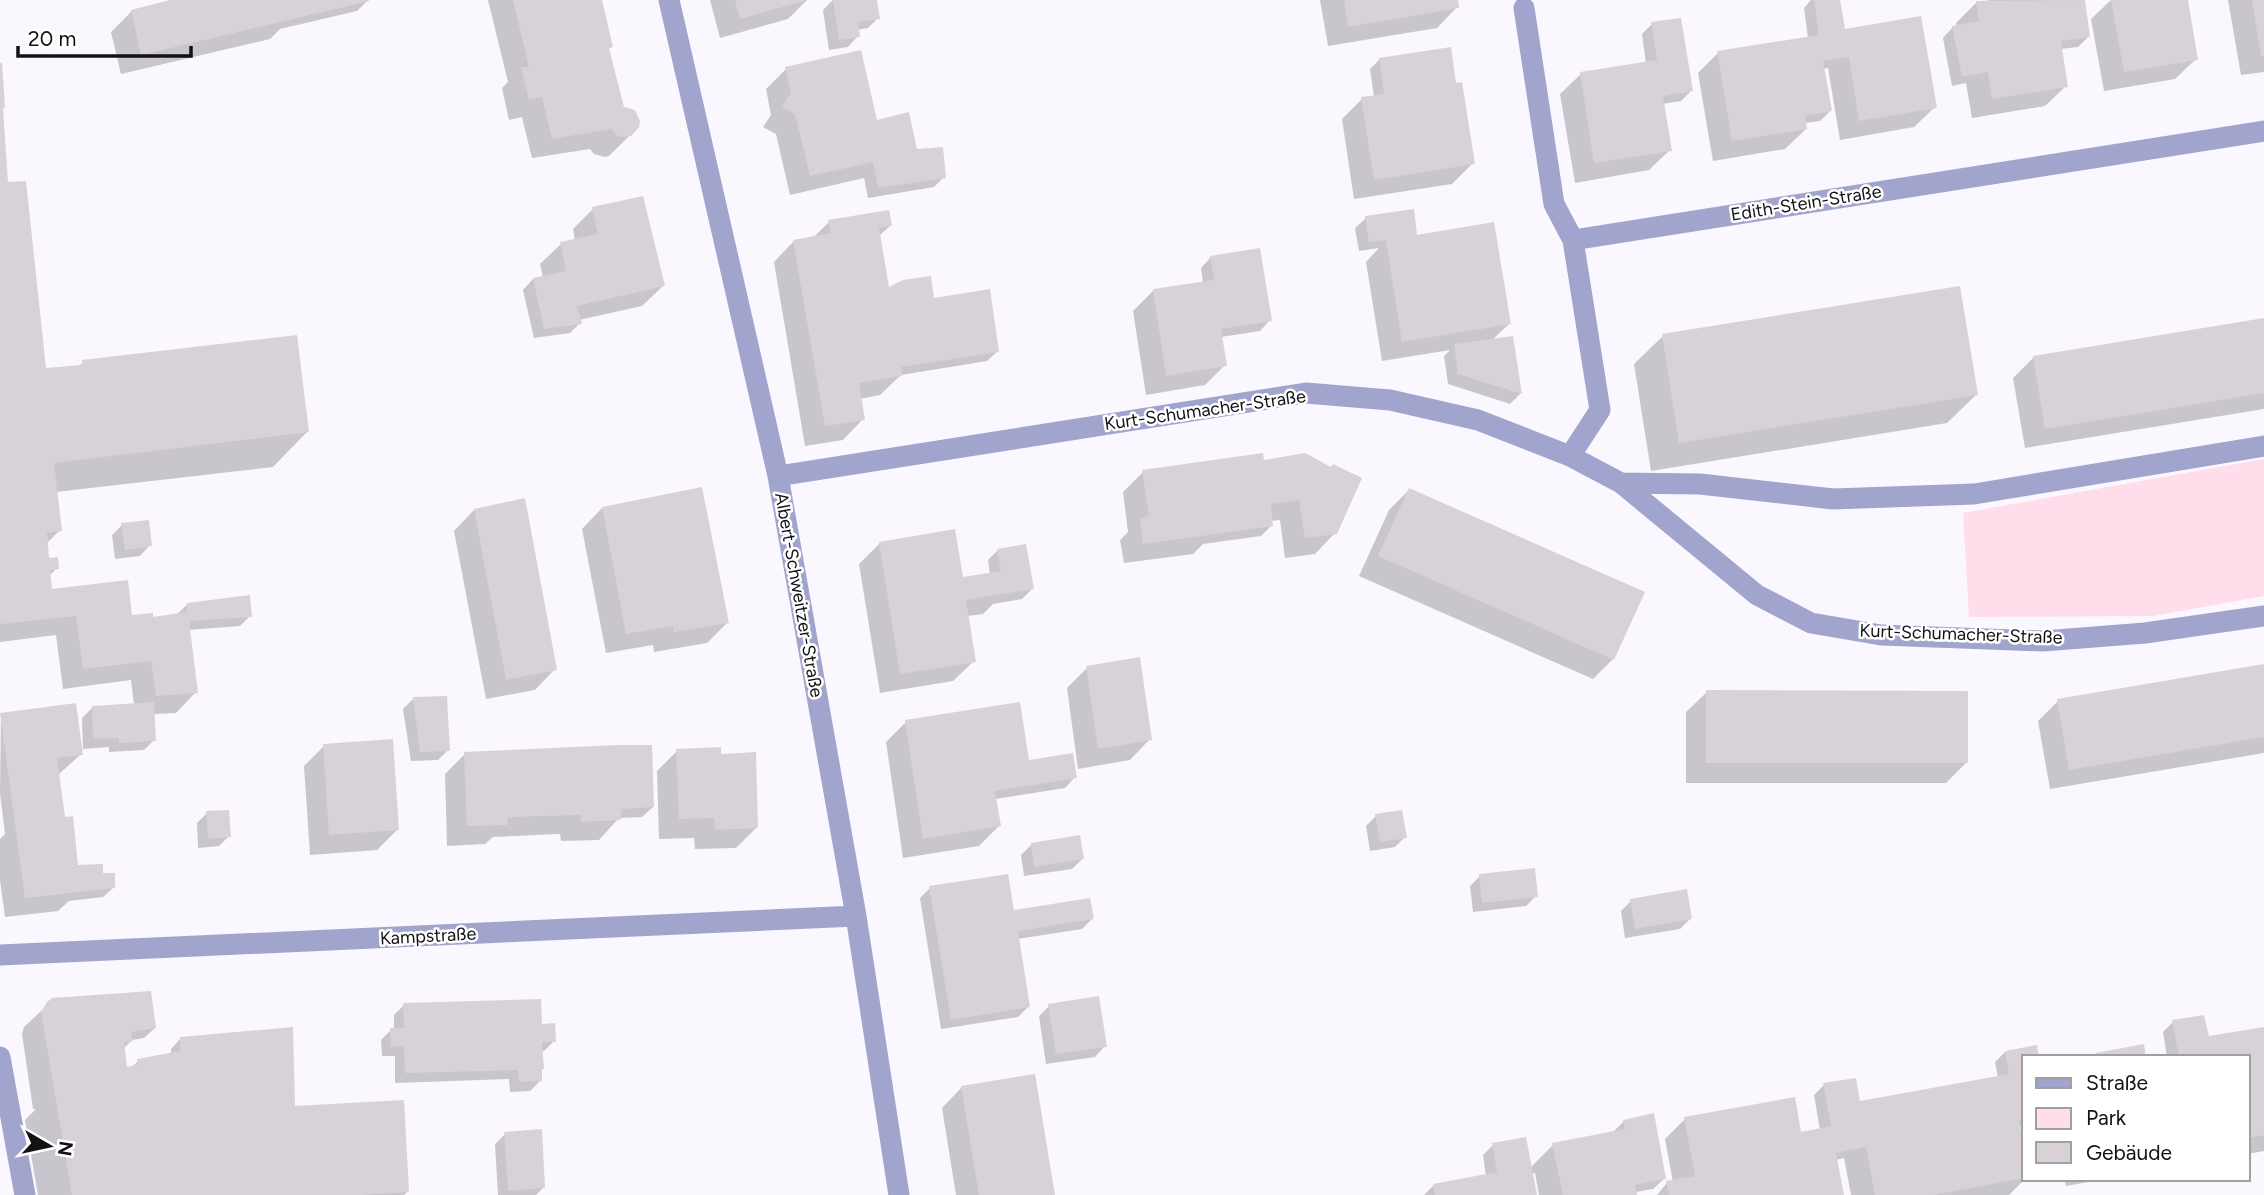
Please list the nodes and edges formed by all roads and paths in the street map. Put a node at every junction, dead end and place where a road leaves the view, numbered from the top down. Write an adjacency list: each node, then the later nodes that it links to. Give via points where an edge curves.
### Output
1 (669, 0): 7 (street, Albert-Schweitzer-Straße)
2 (1524, 8): 4 (street, via 1554,204)
3 (2264, 131): 4 (street, Edith-Stein-Straße)
4 (1573, 240): 6 (street, via 1600,410)
5 (2264, 446): 8 (street, Kurt-Schumacher-Straße, via 1974,494 1833,499 1700,484)
6 (1570, 456): 7 (street, Kurt-Schumacher-Straße, via 1478,420 1390,400 1306,393); 8 (street, Kurt-Schumacher-Straße)
7 (778, 476): 10 (street, Albert-Schweitzer-Straße)
8 (1621, 483): 9 (street, Kurt-Schumacher-Straße, via 1757,595 1811,623 1881,635 2043,641 2145,633)
9 (2264, 616)
10 (856, 916): 11 (street, Kampstraße); 14 (street, Albert-Schweitzer-Straße)
11 (0, 955)
12 (0, 1057): 13 (street)
13 (25, 1195)
14 (900, 1195)

